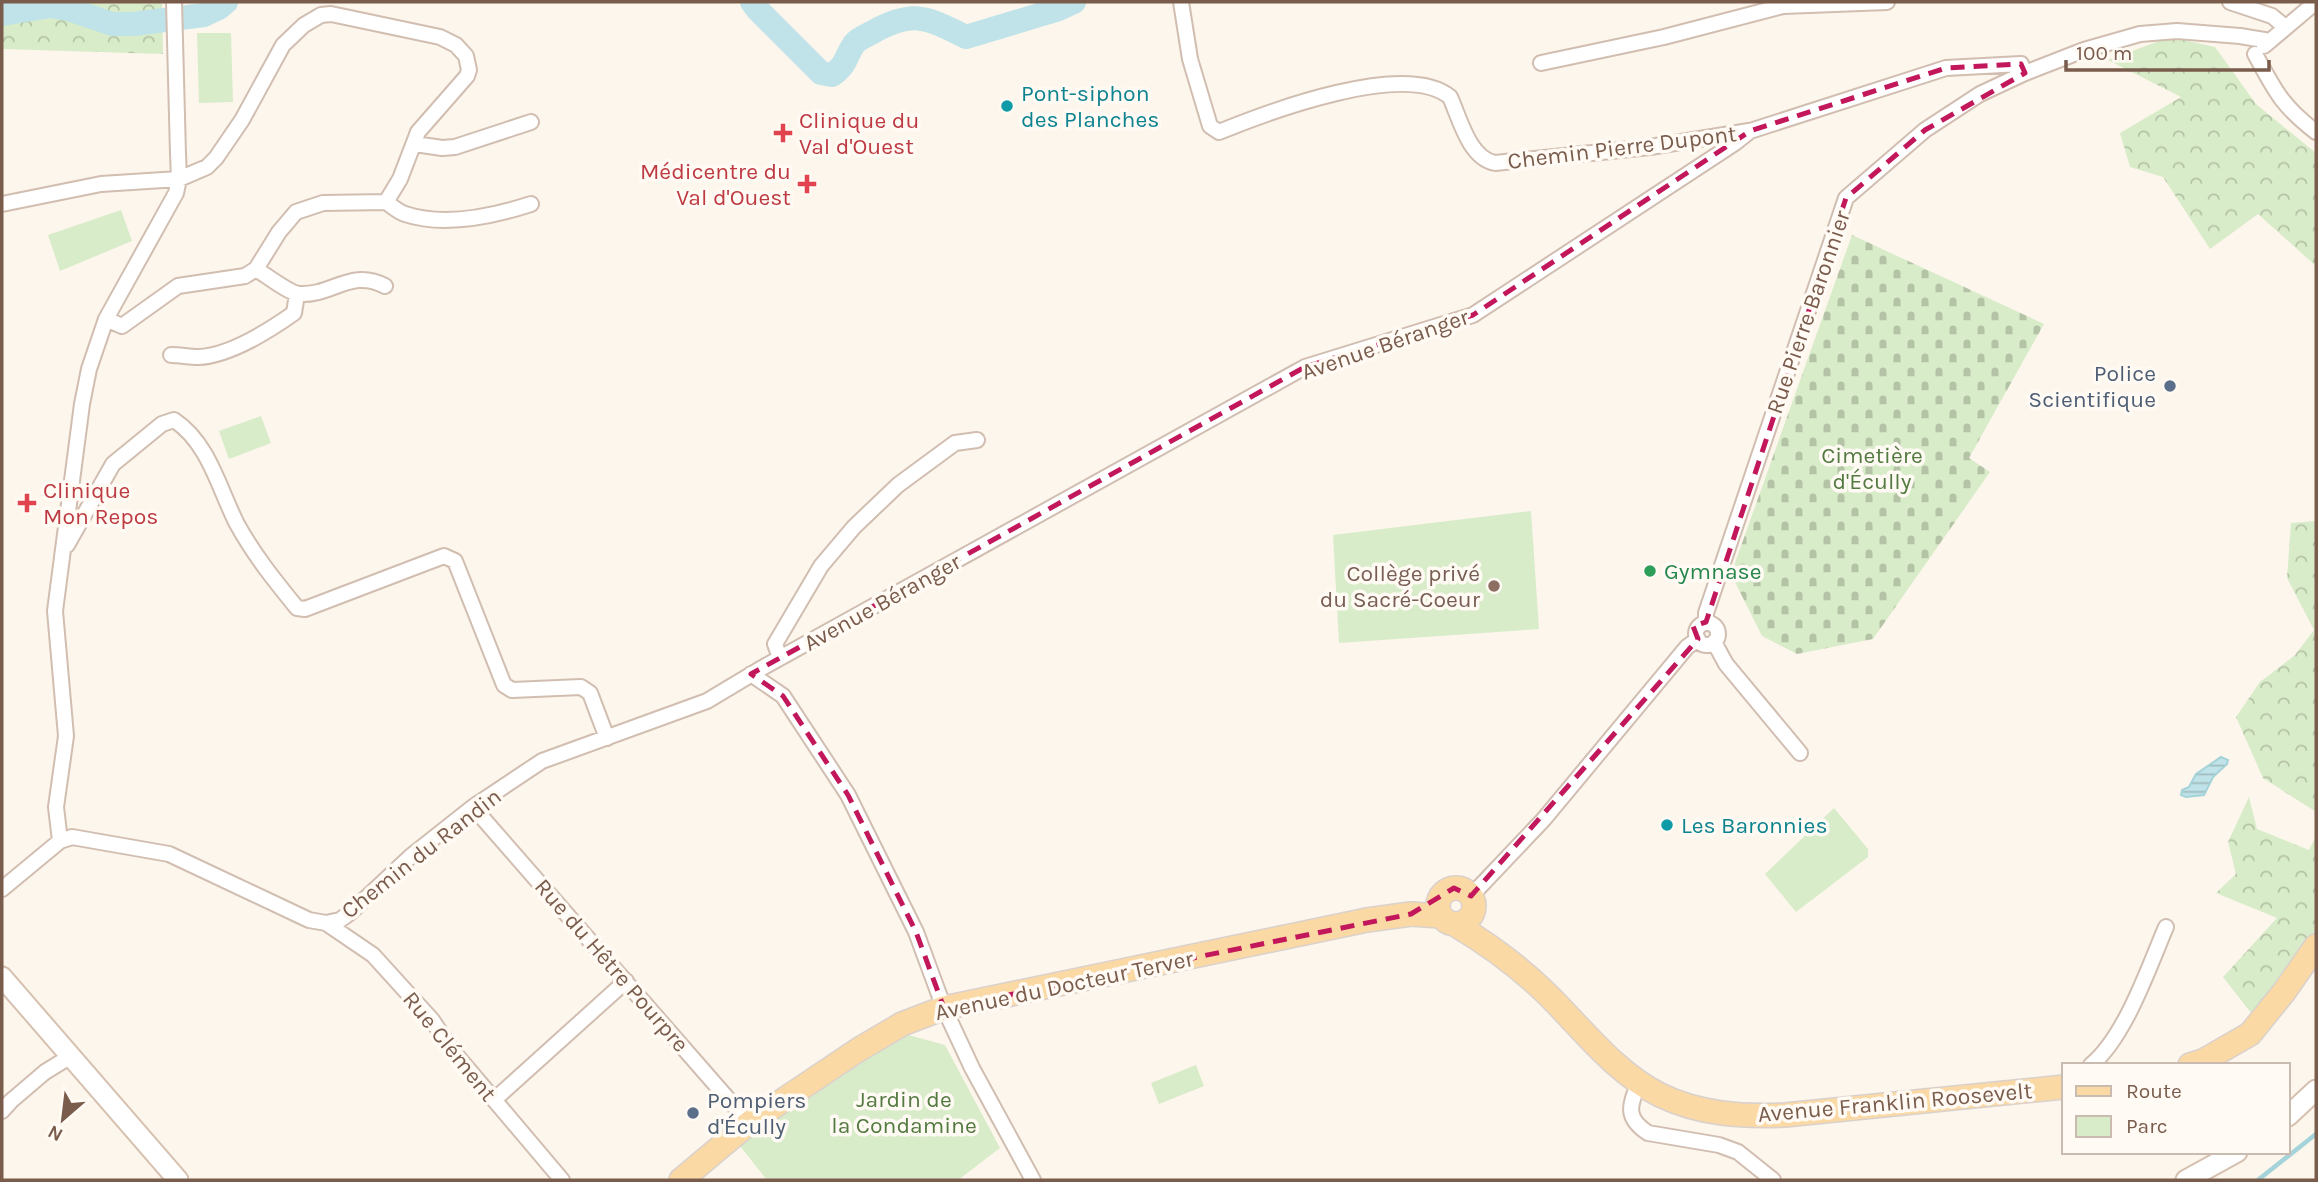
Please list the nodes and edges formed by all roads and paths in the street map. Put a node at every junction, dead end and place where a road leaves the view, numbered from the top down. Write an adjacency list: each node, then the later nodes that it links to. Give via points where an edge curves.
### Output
1 (1181, 2): 14 (street, Chemin Pierre Dupont, via 1190,58 1210,126 1219,132 1348,90 1401,85 1450,97 1476,153 1496,163 1650,148)
2 (1887, 2): 5 (street)
3 (2230, 2): 7 (street, via 2272,16)
4 (2316, 2): 7 (street)
5 (1779, 4): 11 (street, via 1664,37)
6 (174, 6): 17 (street)
7 (2285, 27): 9 (street)
8 (2215, 35): 9 (street, Rue Pierre Baronnier); 10 (street, Rue Pierre Baronnier); 12 (street, Rue Pierre Baronnier, via 2140,34)
9 (2270, 41): 10 (street)
10 (2255, 54): 15 (street, via 2280,100)
11 (1541, 62)
12 (2025, 73): 14 (street, Avenue Béranger, via 2021,64 1946,68); 28 (street, Rue Pierre Baronnier, via 1980,94 1925,130 1846,198)
13 (531, 122): 16 (street, via 455,147)
14 (1750, 131): 31 (street, Avenue Béranger, via 1473,314 1306,367)
15 (2316, 132)
16 (415, 144): 17 (street, via 418,132 467,76 462,49 440,37 331,14 312,20 293,34 216,158); 18 (street)
17 (179, 179): 19 (street, via 101,184); 24 (street, via 173,200)
18 (386, 202): 20 (street, via 403,214 437,219 507,212); 21 (street, via 323,203 296,212)
19 (2, 204)
20 (531, 204)
21 (256, 269): 23 (street); 24 (street, via 245,276 178,285 122,326)
22 (385, 286): 23 (street, via 356,278)
23 (297, 294): 25 (street, via 295,313 270,330 200,357)
24 (106, 319): 27 (street, via 89,369)
25 (170, 355)
26 (977, 440): 31 (street, via 955,443 898,485 854,527 821,566 775,643)
27 (62, 552): 33 (street, via 113,464 162,424 174,420 202,449 238,526 268,574 297,608 305,609 444,556 455,561 504,684 512,690 581,687 590,693); 36 (street, via 55,611 66,736 56,807)
28 (1706, 622): 29 (street, via 1698,627); 30 (street, via 1717,628)
29 (1698, 639): 30 (street, via 1705,645); 38 (street, via 1544,819)
30 (1714, 642): 34 (street, via 1726,664)
31 (780, 658): 32 (street, Avenue Béranger)
32 (751, 674): 33 (street, Chemin du Randin, via 707,701); 44 (street, via 783,696 848,795 916,932)
33 (607, 738): 35 (street, Chemin du Randin, via 542,761)
34 (1800, 753)
35 (473, 807): 39 (street, Chemin du Randin, via 351,912); 43 (street, Rue du Hêtre Pourpre)
36 (61, 841): 37 (street); 39 (street, Chemin du Randin, via 72,837 169,854 309,920)
37 (2, 889)
38 (1456, 909): 44 (main road, Avenue du Docteur Terver, via 1367,920); 48 (main road, Avenue Franklin Roosevelt)
39 (326, 923): 51 (street, Rue Clément, via 373,955 432,1020)
40 (2165, 927): 46 (street, via 2139,991 2105,1053)
41 (2316, 946): 47 (main road, via 2250,1034)
42 (2, 977): 45 (main road)
43 (626, 981): 51 (street); 54 (street, Rue du Hêtre Pourpre)
44 (944, 1008): 54 (main road, Avenue du Docteur Terver, via 869,1043); 59 (street)
45 (71, 1056): 52 (street); 56 (main road)
46 (2093, 1063)
47 (2196, 1063)
48 (1639, 1082): 49 (main road, Avenue Franklin Roosevelt, via 1661,1095 1717,1113 1756,1116); 60 (street, via 1630,1106 1638,1126 1648,1133 1738,1152)
49 (2059, 1084)
50 (2316, 1090): 53 (main road)
51 (494, 1100): 57 (street, Rue Clément)
52 (6, 1106)
53 (2290, 1114)
54 (749, 1124): 58 (main road, Avenue du Docteur Terver)
55 (2233, 1154): 61 (main road)
56 (178, 1180)
57 (562, 1180)
58 (681, 1180)
59 (1033, 1180)
60 (1773, 1180)
61 (2186, 1180)

